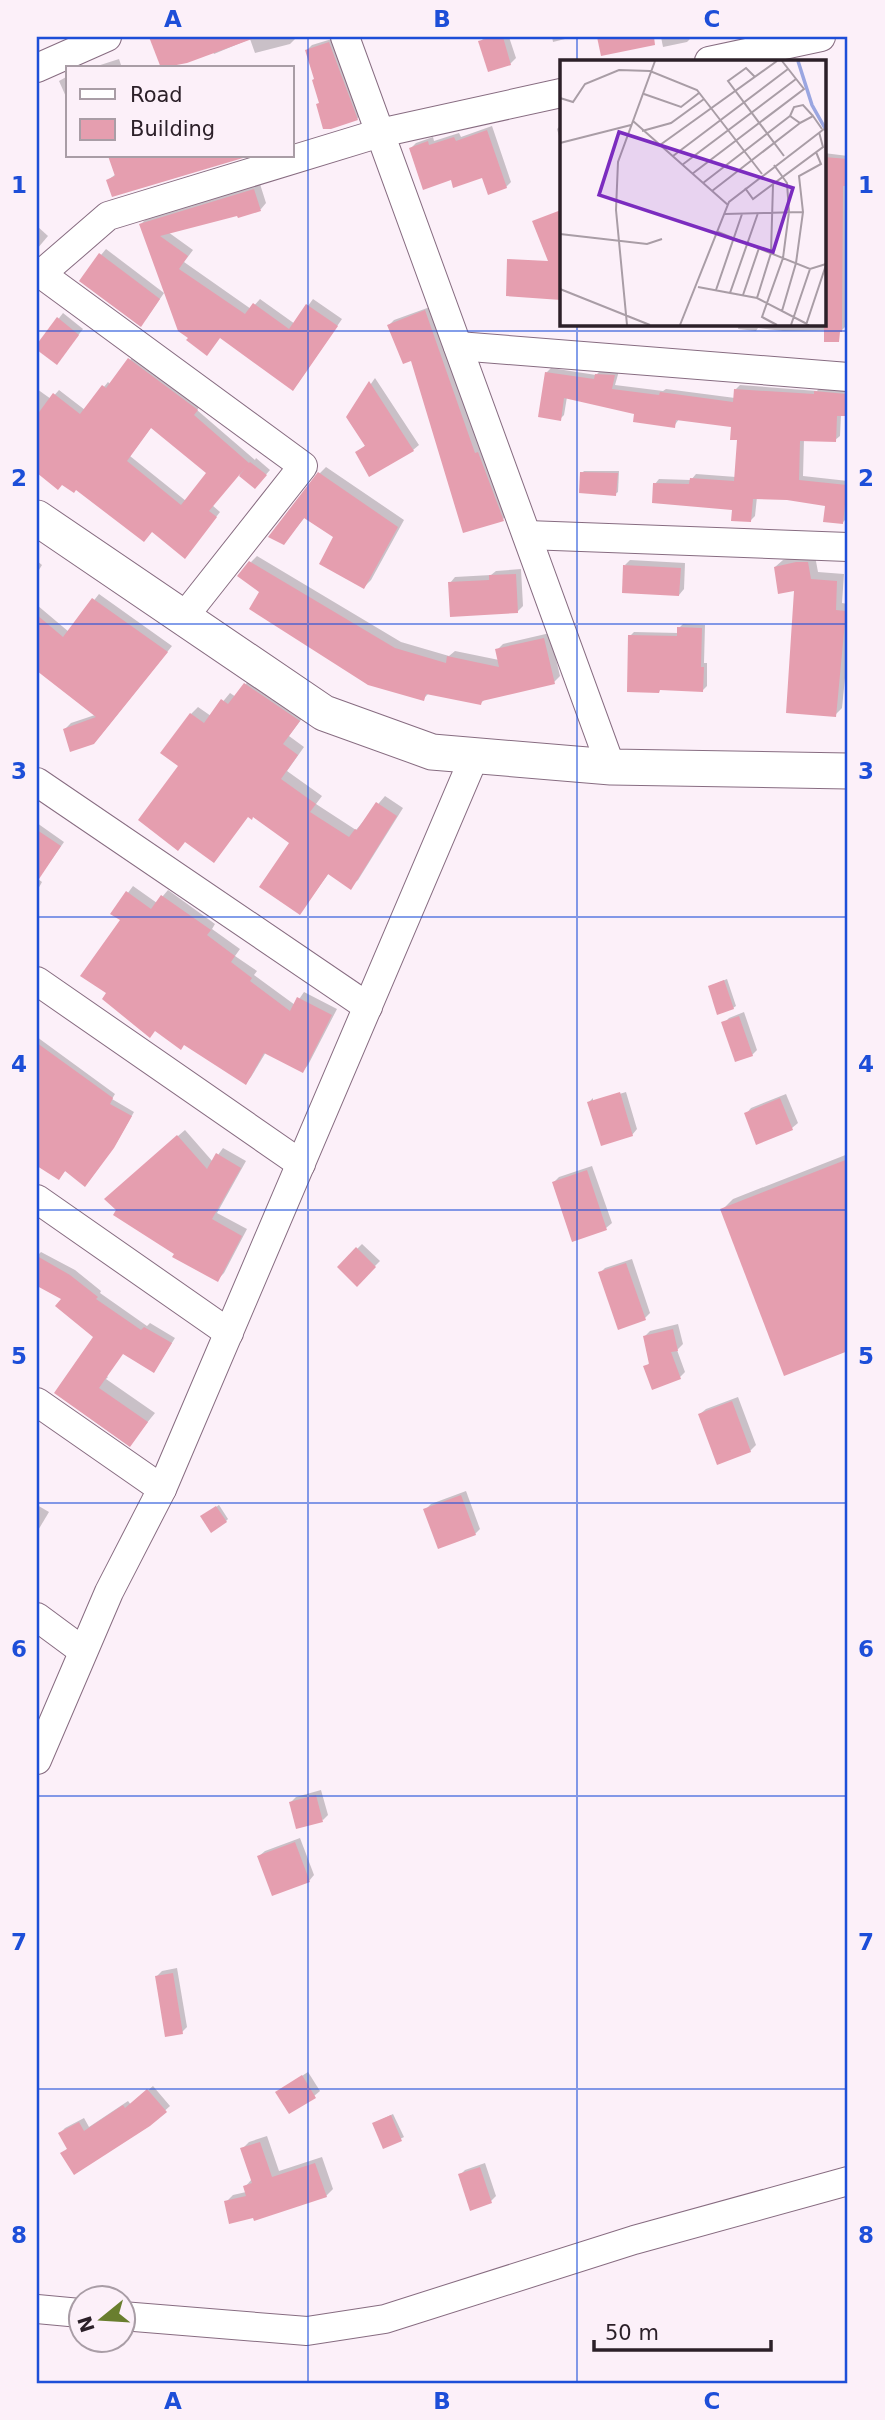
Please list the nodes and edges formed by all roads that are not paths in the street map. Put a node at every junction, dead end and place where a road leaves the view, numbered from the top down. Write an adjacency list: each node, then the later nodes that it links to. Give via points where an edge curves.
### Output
1 (107, 37): 5 (street)
2 (345, 37): 7 (street)
3 (821, 37): 4 (street)
4 (714, 60)
5 (37, 68)
6 (560, 93): 7 (street)
7 (380, 133): 8 (street, via 108,216); 9 (street)
8 (39, 272): 14 (street, via 303,466)
9 (458, 346): 10 (street); 12 (street)
10 (848, 377)
11 (37, 518): 14 (main road)
12 (527, 535): 13 (street); 16 (street)
13 (848, 547)
14 (183, 618): 15 (main road, via 324,713 432,752)
15 (475, 755): 16 (main road); 20 (street)
16 (611, 767): 17 (main road)
17 (848, 771)
18 (37, 782): 20 (street)
19 (37, 981): 21 (street)
20 (368, 1007): 21 (street)
21 (301, 1164): 23 (street)
22 (37, 1199): 23 (street)
23 (229, 1333): 25 (street)
24 (37, 1402): 25 (street)
25 (162, 1489): 27 (street)
26 (37, 1617): 27 (street)
27 (83, 1651): 28 (street)
28 (37, 1760)
29 (848, 2181): 32 (street, via 634,2240 385,2319 307,2331)
30 (37, 2309): 31 (street)
31 (66, 2312)
32 (136, 2317)

